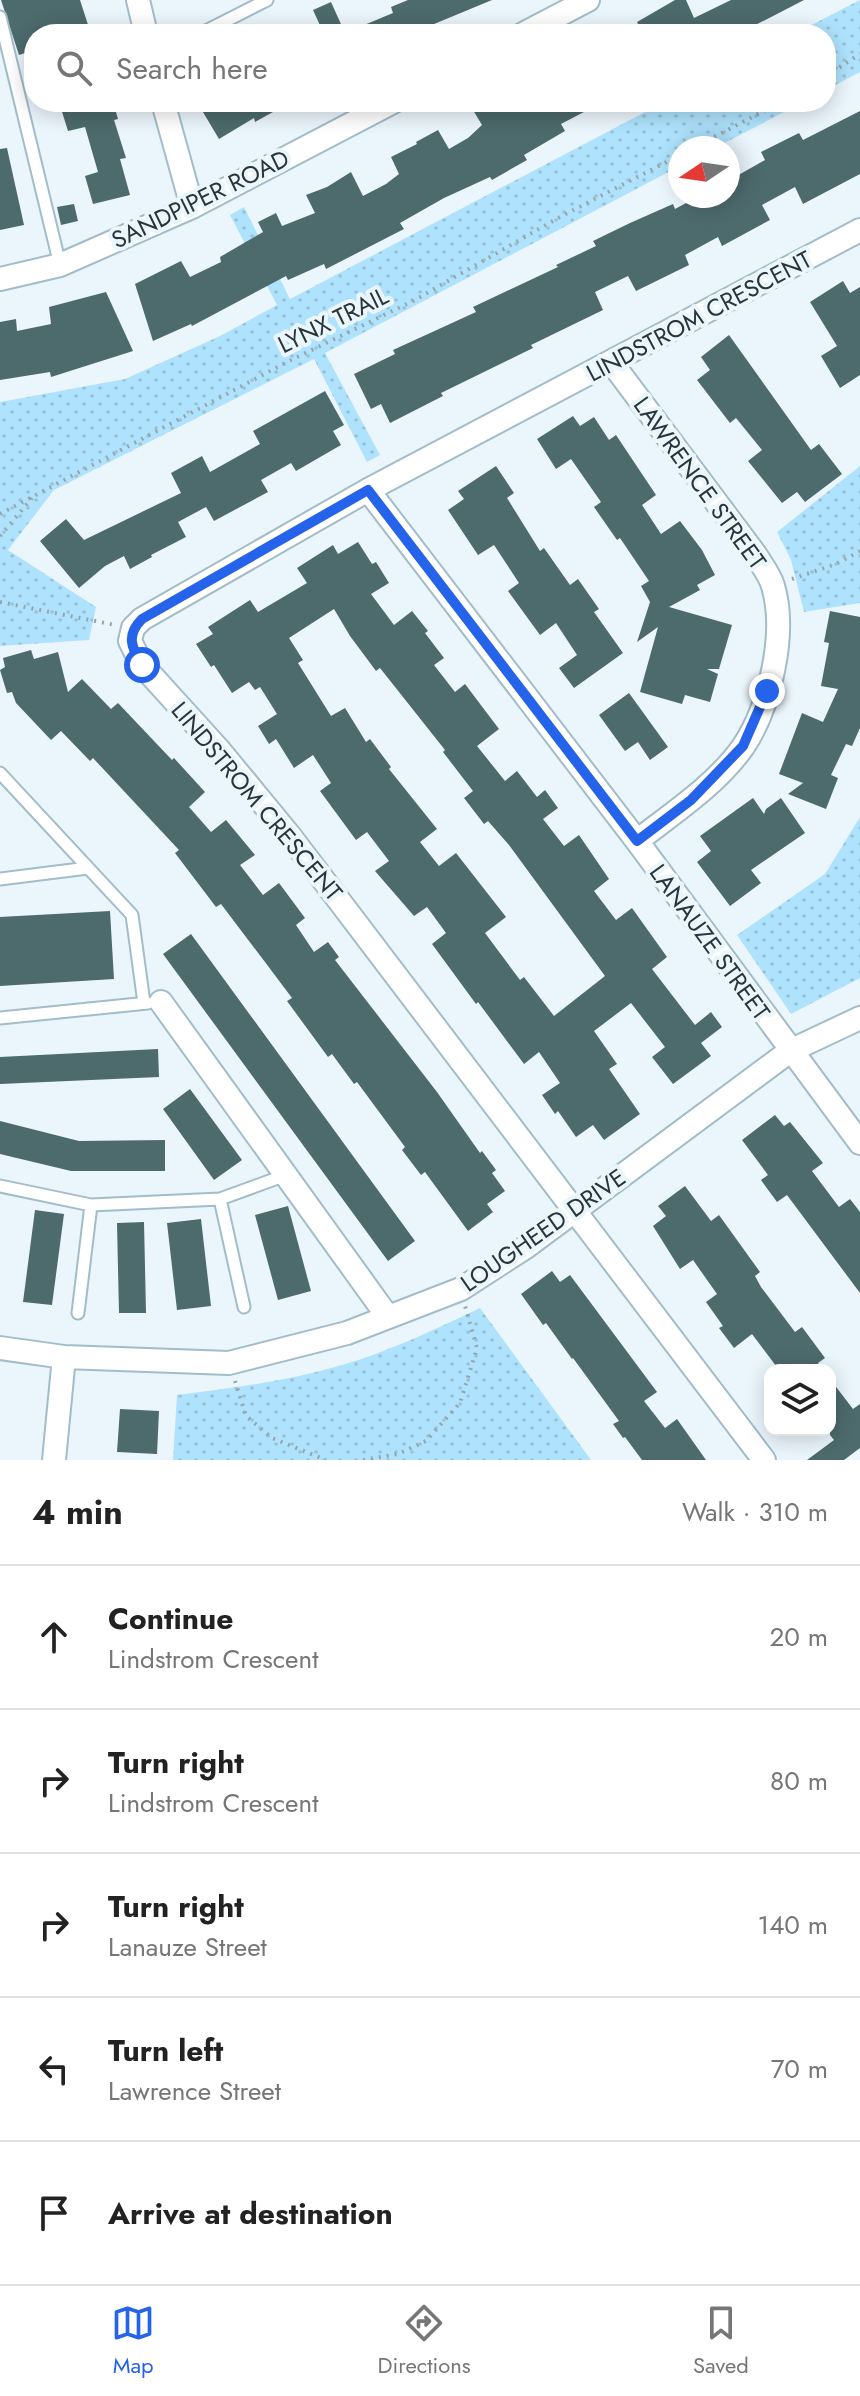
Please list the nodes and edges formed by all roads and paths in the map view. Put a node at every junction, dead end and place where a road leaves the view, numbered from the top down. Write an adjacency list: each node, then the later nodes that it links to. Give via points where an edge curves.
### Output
1 (138, 0): 5 (street)
2 (267, 0): 6 (lane)
3 (588, 0): 7 (street)
4 (0, 17): 17 (lane)
5 (144, 24)
6 (220, 24)
7 (542, 24)
8 (860, 54): 9 (path)
9 (836, 70)
10 (166, 112): 15 (street)
11 (374, 112): 15 (street, SANDPIPER ROAD)
12 (762, 112): 13 (path)
13 (716, 136)
14 (668, 161): 21 (path, LYNX TRAIL, via 413,301)
15 (192, 207): 17 (street, SANDPIPER ROAD)
16 (860, 230): 19 (street, LINDSTROM CRESCENT)
17 (60, 265): 18 (street, SANDPIPER ROAD)
18 (0, 279)
19 (612, 363): 20 (street, LINDSTROM CRESCENT); 25 (street, LAWRENCE STREET)
20 (368, 490): 27 (street, LINDSTROM CRESCENT); 29 (street, LANAUZE STREET)
21 (34, 496): 22 (path, LYNX TRAIL); 23 (path)
22 (0, 514)
23 (0, 536)
24 (860, 551): 25 (path)
25 (773, 585): 29 (street, LAWRENCE STREET, via 776,658 743,746 691,800)
26 (0, 602): 27 (path)
27 (133, 628): 41 (street, LINDSTROM CRESCENT, via 130,641 142,665 290,836)
28 (0, 773): 30 (lane)
29 (637, 841): 35 (street, LANAUZE STREET)
30 (88, 868): 31 (lane); 32 (lane, via 132,915)
31 (0, 879)
32 (152, 1002): 33 (lane); 37 (street)
33 (0, 1018)
34 (860, 1018): 35 (street, LOUGHEED DRIVE)
35 (790, 1051): 36 (street, LANAUZE STREET); 41 (street, LOUGHEED DRIVE)
36 (860, 1143)
37 (286, 1175): 39 (lane); 45 (street)
38 (0, 1186): 40 (lane)
39 (220, 1199): 40 (lane); 43 (lane)
40 (91, 1205): 44 (lane)
41 (576, 1210): 42 (street, LOUGHEED DRIVE); 52 (street, LINDSTROM CRESCENT)
42 (461, 1289): 45 (street, LOUGHEED DRIVE); 51 (path, via 477,1348 460,1403 426,1441 398,1454)
43 (244, 1307)
44 (78, 1313)
45 (388, 1317): 48 (street, LOUGHEED DRIVE)
46 (0, 1348): 47 (street, LOUGHEED DRIVE)
47 (64, 1357): 48 (street, LOUGHEED DRIVE); 49 (street)
48 (229, 1363): 50 (path, via 246,1416 272,1438)
49 (54, 1460)
50 (326, 1460)
51 (363, 1460)
52 (764, 1460)

